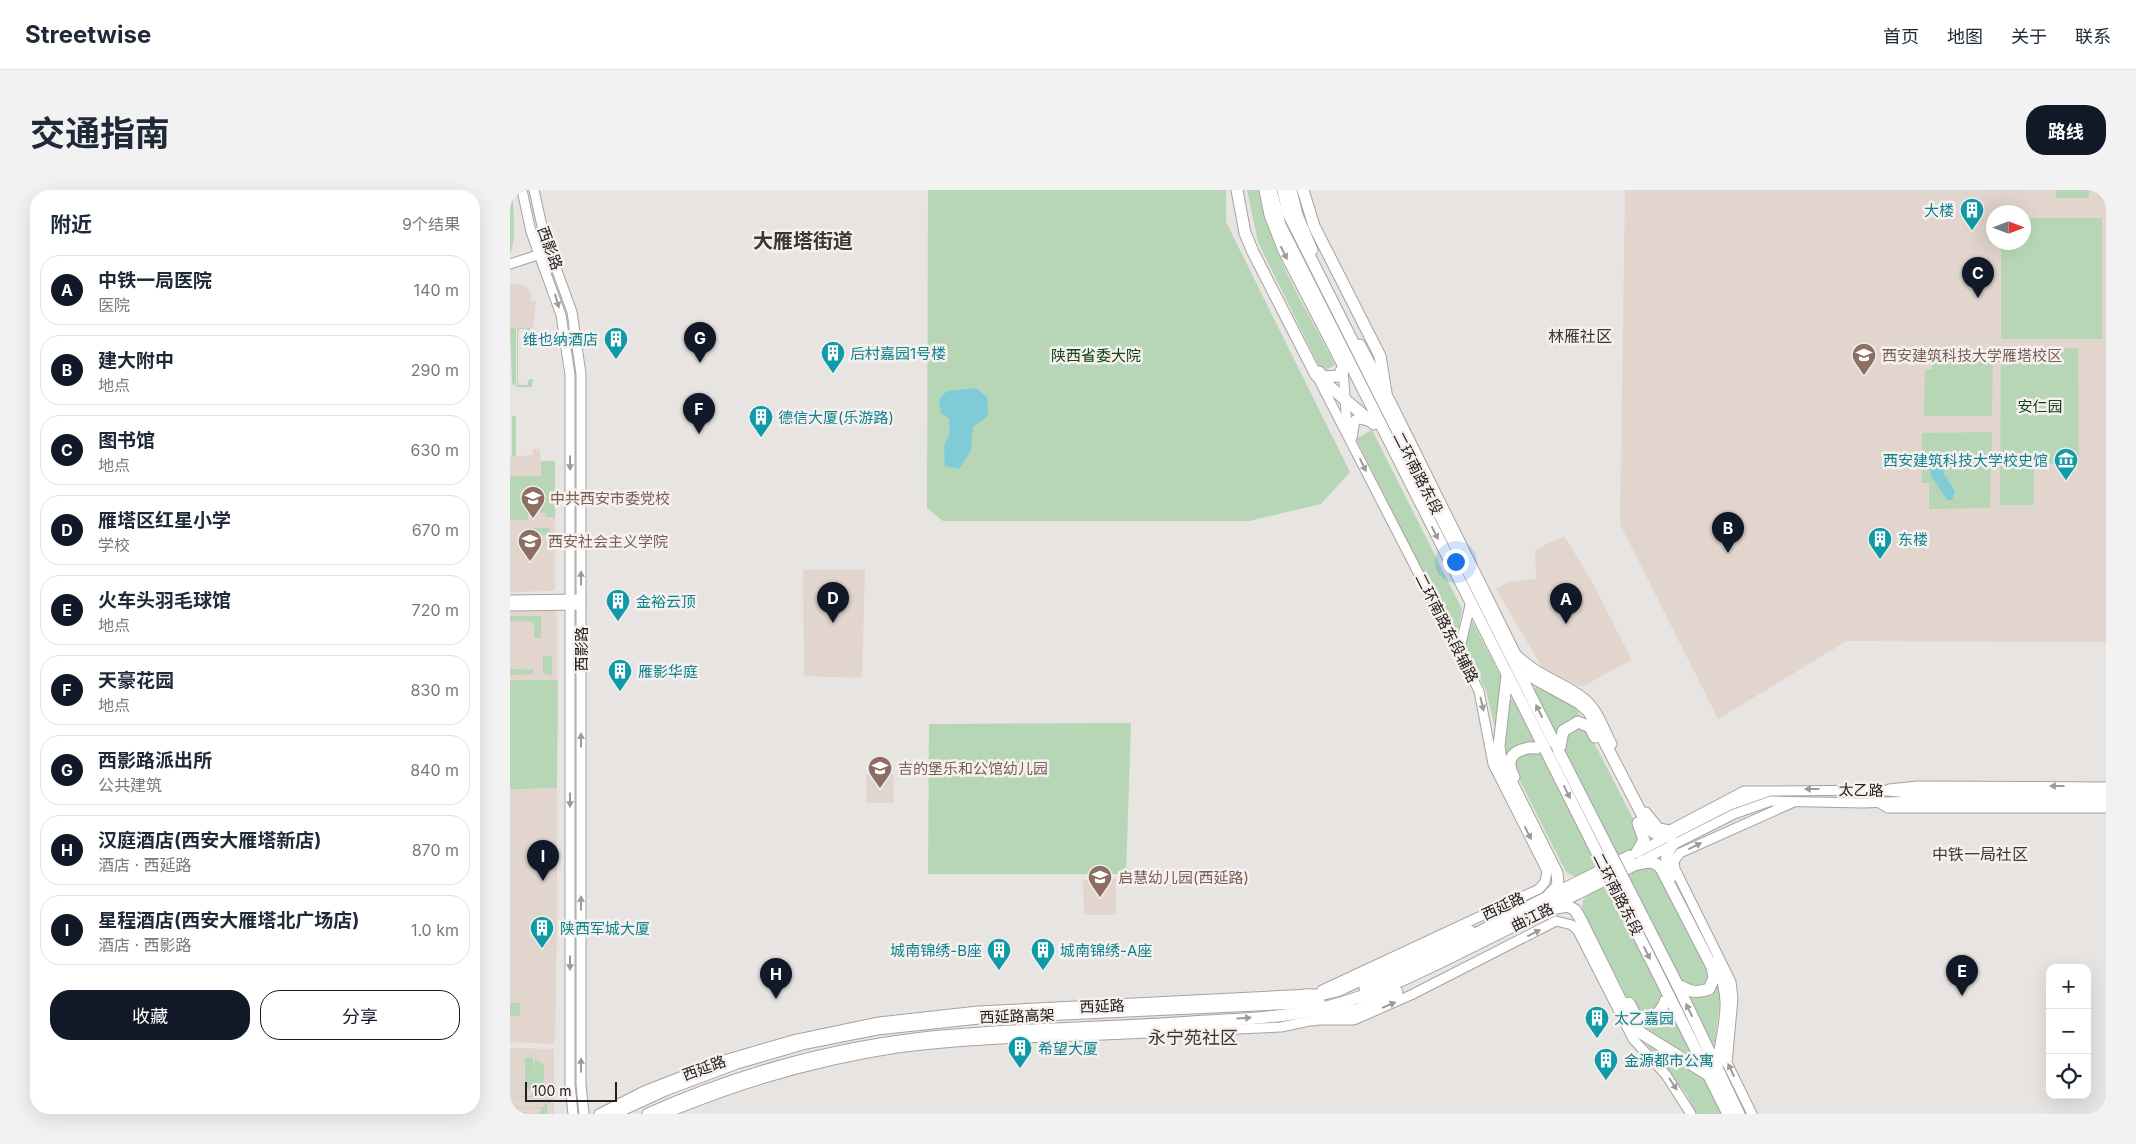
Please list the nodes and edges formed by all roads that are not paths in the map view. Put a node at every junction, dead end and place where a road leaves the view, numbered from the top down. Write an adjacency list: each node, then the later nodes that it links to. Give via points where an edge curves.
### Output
1 (522, 190): 12 (main road, 西影路)
2 (534, 190): 11 (main road, 西影路)
3 (1237, 190): 16 (highway, via 1245,233 1253,252)
4 (1242, 190): 14 (highway, via 1246,217 1258,251 1320,374 1323,377 1339,376)
5 (1264, 190): 14 (main road, one-way to 14, via 1269,215 1283,251)
6 (1272, 190): 14 (highway, via 1280,225)
7 (1283, 190): 15 (highway, 二环南路东段, via 1288,213)
8 (1292, 190): 15 (main road, via 1307,239)
9 (1299, 190): 15 (highway, via 1313,234 1375,355)
10 (1304, 190): 17 (highway, via 1314,226 1380,356)
11 (550, 251): 12 (main road); 27 (main road, 西影路, one-way to 11, via 580,365 572,312)
12 (540, 256): 13 (main road); 26 (main road, 西影路, one-way to 26, via 561,315 569,366)
13 (510, 264)
14 (1341, 357): 18 (main road); 20 (highway); 23 (highway)
15 (1366, 361): 17 (main road); 19 (highway, 二环南路东段)
16 (1316, 375): 18 (highway); 21 (main road, 二环南路东段辅路)
17 (1386, 392): 19 (highway); 31 (main road)
18 (1345, 399): 20 (highway); 21 (main road)
19 (1390, 417): 29 (highway, 二环南路东段)
20 (1374, 423): 22 (main road, via 1355,420); 23 (highway)
21 (1347, 432): 22 (main road, 二环南路东段辅路)
22 (1352, 442): 30 (main road, 二环南路东段辅路, one-way to 30)
23 (1392, 450): 25 (highway, 二环南路东段, one-way to 25)
24 (510, 600): 26 (main road)
25 (1471, 601): 30 (main road); 33 (highway, 二环南路东段)
26 (570, 602): 27 (main road); 28 (main road); 57 (main road, 西影路, one-way to 57, via 570,1084)
27 (581, 602): 58 (main road, 西影路, one-way to 27, via 581,1084)
28 (510, 606)
29 (1505, 644): 31 (main road); 32 (highway, 二环南路东段)
30 (1459, 652): 48 (main road, 二环南路东段辅路, one-way to 48, via 1479,691 1493,764 1547,871)
31 (1516, 654): 38 (main road, via 1530,668 1585,699 1596,713 1650,820 1659,828 1670,830 1744,791)
32 (1519, 670): 35 (highway, 二环南路东段, one-way to 32); 44 (highway, via 1579,703 1589,712 1650,830)
33 (1507, 675): 34 (highway, 二环南路东段); 48 (highway, via 1499,746 1501,762 1557,873 1558,886)
34 (1545, 749): 46 (highway, via 1519,749 1512,757 1510,770 1566,877); 52 (highway, 二环南路东段, one-way to 52, bridge)
35 (1559, 752): 45 (highway, via 1563,731 1578,722 1590,727 1643,834 1644,840); 51 (highway, 二环南路东段, bridge)
36 (2106, 787): 37 (main road, one-way to 37, via 1918,786)
37 (1879, 790): 38 (main road, 太乙路, one-way to 38); 39 (main road, 太乙路, via 1918,794)
38 (1770, 791): 44 (main road, 太乙路, via 1730,805)
39 (2106, 795)
40 (2106, 801): 42 (main road, 太乙路)
41 (1794, 802): 42 (main road, 太乙路); 44 (main road, 太乙路, via 1771,800); 66 (main road, one-way to 41, via 1727,1063 1733,998 1731,982 1675,869 1674,861 1680,853)
42 (1879, 803): 43 (main road, via 1888,808)
43 (2106, 808)
44 (1672, 840): 45 (main road, 太乙路); 55 (highway, via 1666,864 1722,976 1728,999)
45 (1634, 858): 46 (highway, 曲江路, bridge); 47 (highway, 曲江路, bridge); 51 (highway, via 1658,864 1712,967 1714,978 1708,989 1690,992)
46 (1577, 882): 48 (highway, 曲江路)
47 (1589, 888): 48 (highway, 曲江路); 52 (highway, via 1580,902 1581,909 1636,1016 1654,1017 1663,1010)
48 (1544, 899): 49 (highway, 曲江路); 53 (main road, 西延路, via 1340,984); 56 (highway, via 1575,910 1640,1033)
49 (1495, 929): 50 (highway, 曲江路); 53 (highway, via 1454,936 1337,990); 54 (highway, via 1477,952 1359,1009)
50 (1428, 964): 60 (highway, 西延路高架, via 1334,1000 1305,1004 968,1018 857,1032 737,1063 664,1090); 61 (highway, 西延路高架, one-way to 50, via 742,1078 853,1049 958,1034 1119,1028 1278,1016 1358,999)
51 (1677, 984): 55 (highway, 二环南路东段, one-way to 51)
52 (1668, 994): 56 (highway, 二环南路东段)
53 (1305, 995): 59 (main road, 西延路, via 966,1012 863,1024 724,1060 654,1087)
54 (1314, 1020): 62 (main road, 西延路, via 1281,1027 979,1040 896,1048 781,1073); 63 (main road, one-way to 63, via 1354,1020 1411,995 1556,921 1578,931 1633,1039 1666,1075)
55 (1717, 1067): 65 (highway)
56 (1707, 1074): 64 (highway, 二环南路东段)
57 (573, 1114)
58 (584, 1114)
59 (599, 1114)
60 (613, 1114)
61 (648, 1114)
62 (665, 1114)
63 (1691, 1114)
64 (1728, 1114)
65 (1739, 1114)
66 (1752, 1114)

